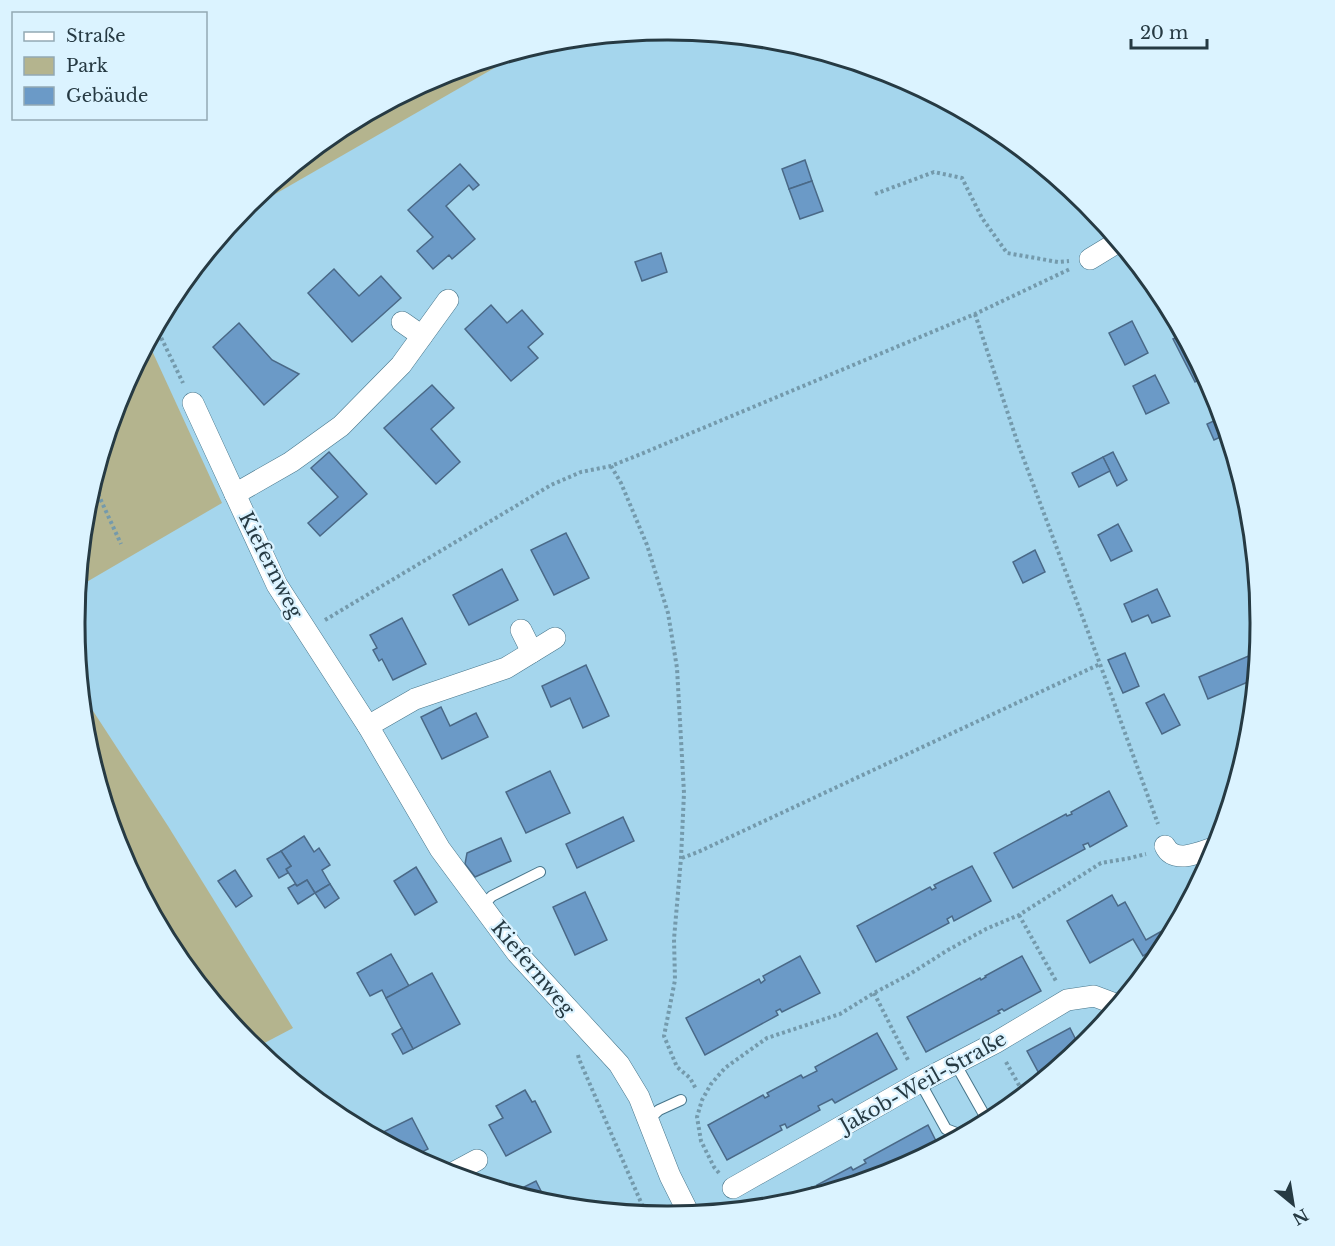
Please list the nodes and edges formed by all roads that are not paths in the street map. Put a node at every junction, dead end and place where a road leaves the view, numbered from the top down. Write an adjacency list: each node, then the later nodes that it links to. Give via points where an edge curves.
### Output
1 (1111, 246): 2 (street)
2 (1090, 259)
3 (448, 300): 5 (street, Kiefernweg)
4 (402, 322): 5 (street)
5 (422, 336): 7 (street, Kiefernweg, via 401,365 341,426 291,462)
6 (193, 403): 7 (street, Kiefernweg)
7 (235, 494): 11 (street, Kiefernweg, via 277,585)
8 (520, 630): 10 (street)
9 (555, 638): 10 (street)
10 (532, 652): 11 (street, via 506,668 415,699)
11 (368, 726): 15 (street, Kiefernweg, via 440,849)
12 (1158, 849): 13 (street, via 1174,856)
13 (1204, 851)
14 (540, 872): 15 (lane, via 492,896)
15 (482, 906): 21 (street, Kiefernweg, via 517,953 619,1064)
16 (1109, 1002): 17 (street, Jakob-Weil-Straße, via 1094,996 1067,1000)
17 (955, 1063): 18 (street, Jakob-Weil-Straße); 20 (lane)
18 (920, 1082): 22 (lane, via 946,1129); 25 (street, Jakob-Weil-Straße)
19 (681, 1100): 21 (lane)
20 (983, 1112)
21 (648, 1120): 26 (street, Kiefernweg)
22 (951, 1131)
23 (477, 1161): 24 (street)
24 (463, 1168)
25 (733, 1188)
26 (684, 1205)

